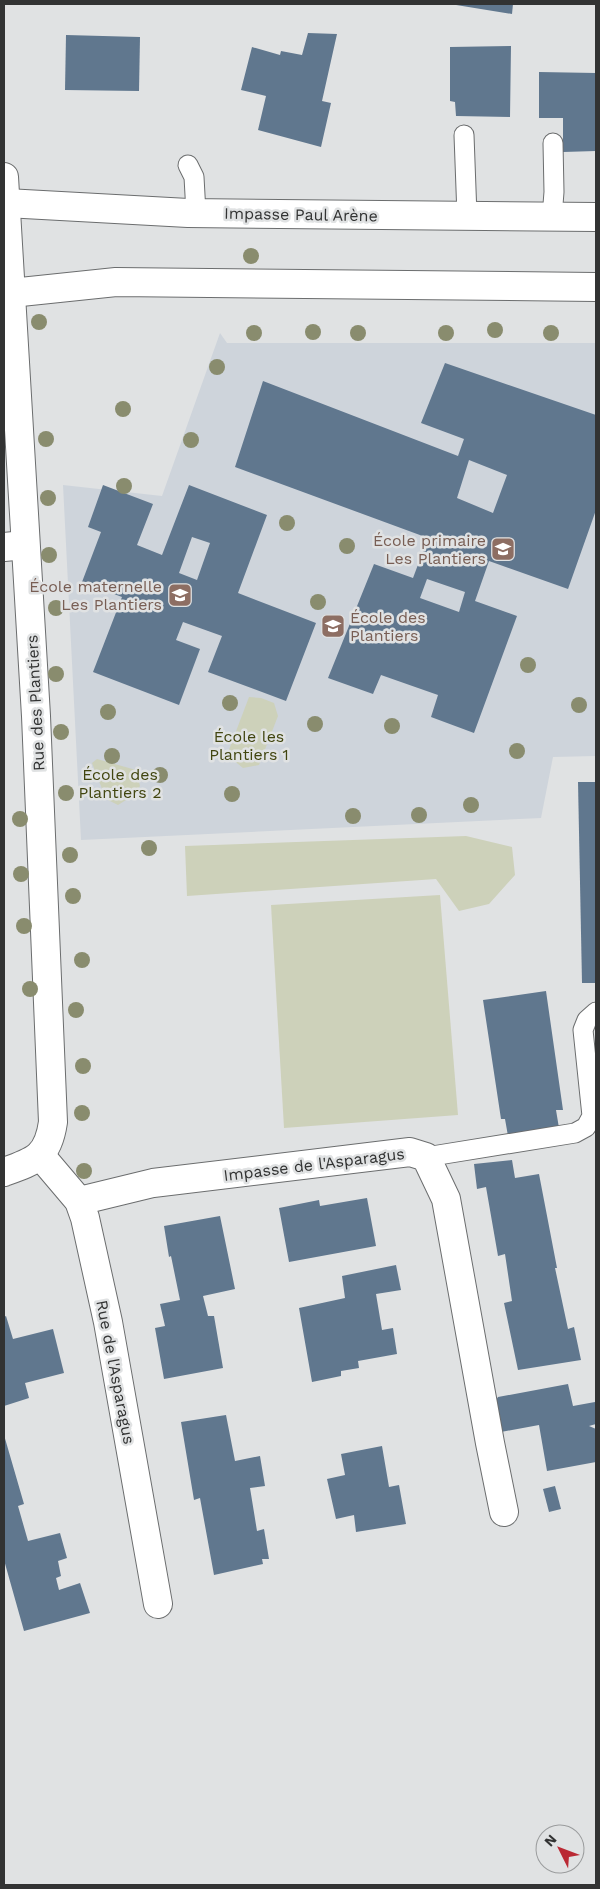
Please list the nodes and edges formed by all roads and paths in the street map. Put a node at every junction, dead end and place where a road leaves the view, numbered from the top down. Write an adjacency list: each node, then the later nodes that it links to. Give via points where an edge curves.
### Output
1 (464, 135): 6 (lane)
2 (553, 143): 7 (lane)
3 (188, 165): 5 (lane, via 194,177)
4 (5, 190): 5 (street, Impasse Paul Arène); 10 (street, Rue des Plantiers)
5 (192, 213): 6 (street, Impasse Paul Arène)
6 (467, 216): 7 (street, Impasse Paul Arène)
7 (552, 217): 8 (street, Impasse Paul Arène)
8 (596, 217)
9 (596, 287): 10 (street, via 116,282)
10 (11, 293): 11 (street, Rue des Plantiers)
11 (14, 546): 13 (street, Rue des Plantiers, via 36,716 53,1122 50,1140)
12 (596, 1012): 14 (lane, via 587,1020 583,1030 592,1116 586,1127 575,1133)
13 (40, 1155): 15 (street); 16 (street, Rue de l'Asparagus)
14 (426, 1157): 16 (street, Impasse de l'Asparagus, via 410,1152 162,1181); 17 (street, Impasse de l'Asparagus, via 446,1199)
15 (4, 1172)
16 (79, 1201): 18 (street, Rue de l'Asparagus, via 108,1322)
17 (504, 1512)
18 (158, 1604)

